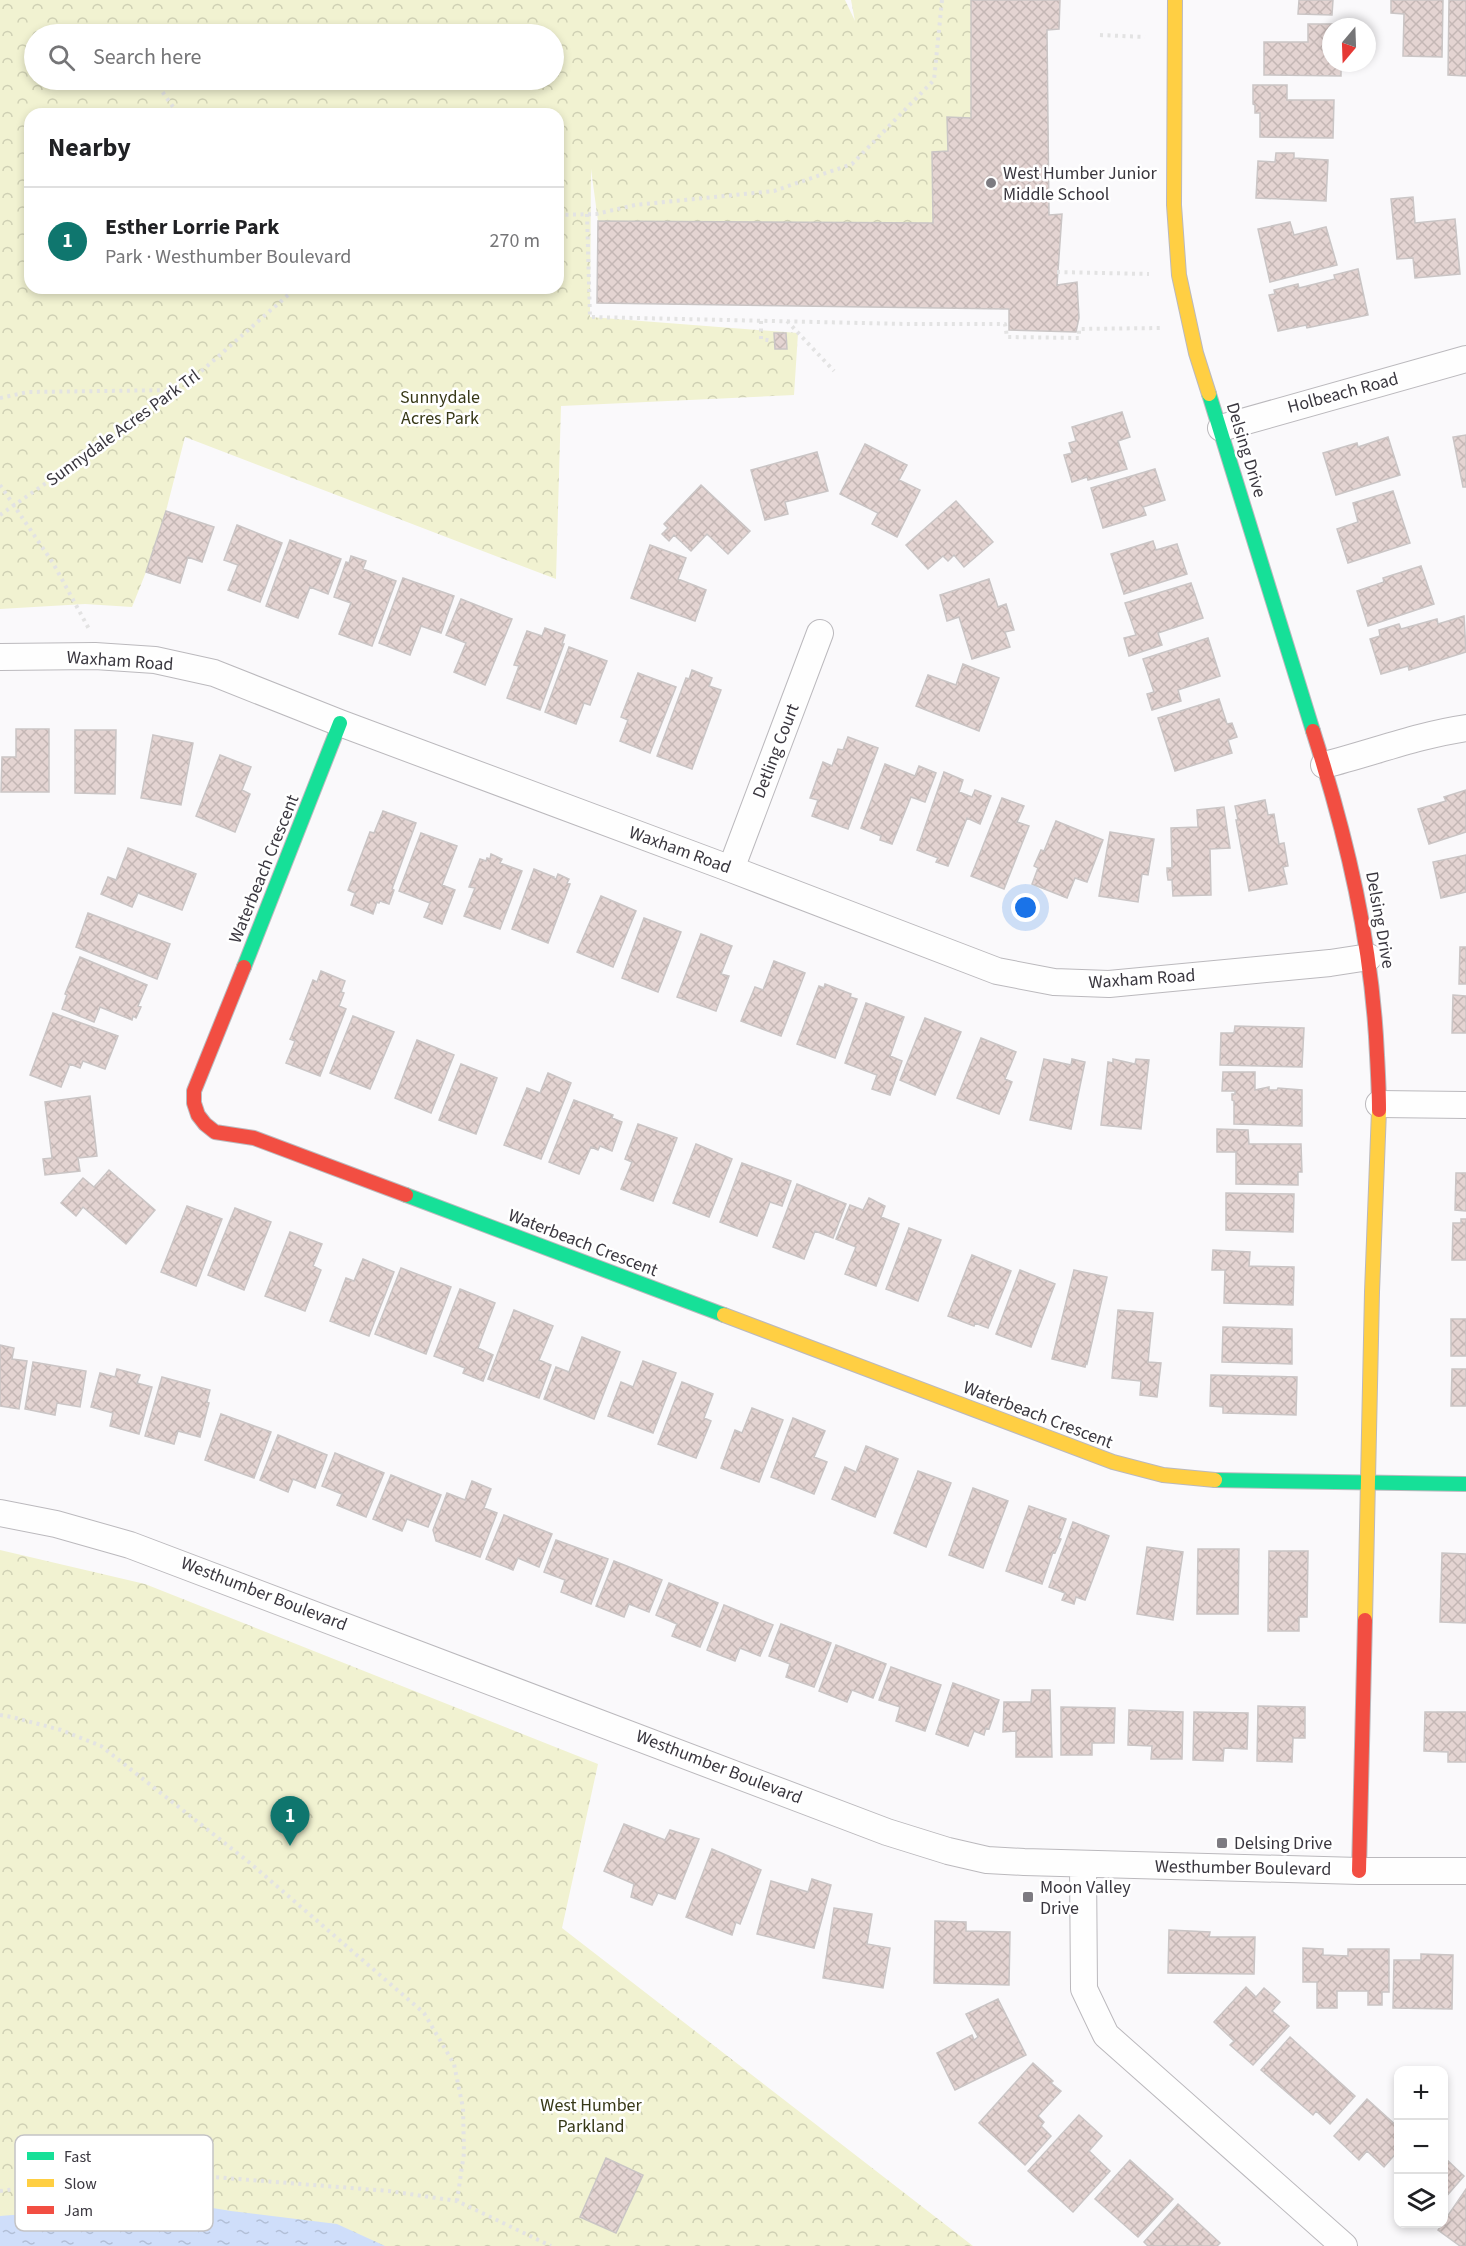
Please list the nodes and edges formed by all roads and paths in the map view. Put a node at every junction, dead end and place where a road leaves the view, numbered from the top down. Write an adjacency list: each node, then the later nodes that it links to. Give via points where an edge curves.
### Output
1 (942, 0): 8 (path, via 934,80 852,164 774,191)
2 (1175, 0): 4 (street, Delsing Drive)
3 (1100, 35): 4 (path)
4 (1176, 38): 10 (street, Delsing Drive, via 1174,206)
5 (161, 90): 6 (path)
6 (174, 108)
7 (564, 214): 8 (path)
8 (587, 214): 12 (path, via 590,317)
9 (1057, 272): 10 (path)
10 (1179, 275): 14 (street, Delsing Drive)
11 (289, 294): 18 (path, Sunnydale Acres Park Trl)
12 (761, 321): 13 (path); 15 (path, via 761,339)
13 (787, 321): 14 (path, via 1005,324 1007,337 1079,338 1079,329); 17 (path)
14 (1191, 327): 20 (street, Delsing Drive)
15 (773, 341)
16 (1466, 360): 20 (street, Holbeach Road)
17 (834, 371)
18 (180, 390): 19 (path, via 28,392); 22 (path, Sunnydale Acres Park Trl)
19 (0, 398)
20 (1221, 428): 29 (street, Delsing Drive)
21 (0, 485): 22 (path)
22 (15, 505): 23 (path, Sunnydale Acres Park Trl); 25 (path, via 88,625)
23 (0, 515)
24 (820, 633): 30 (street, Detling Court)
25 (95, 656): 26 (street, Waxham Road); 27 (street, Waxham Road, via 155,660 214,673)
26 (0, 657)
27 (340, 723): 30 (street, Waxham Road); 34 (street, Waterbeach Crescent, via 194,1091 192,1103 201,1119 216,1132 254,1138 1113,1462 1163,1475 1231,1482)
28 (1466, 728): 29 (street)
29 (1324, 765): 31 (street, Delsing Drive, via 1354,874)
30 (731, 869): 31 (street, Waxham Road, via 997,971 1054,982 1109,984)
31 (1369, 957): 32 (street, Delsing Drive)
32 (1379, 1104): 33 (street); 34 (street, Delsing Drive)
33 (1466, 1105)
34 (1368, 1483): 35 (street, Waterbeach Crescent); 39 (street, Delsing Drive)
35 (1466, 1484)
36 (0, 1513): 38 (street, Westhumber Boulevard, via 56,1524 160,1555 887,1832 987,1860)
37 (0, 1715): 44 (path, via 61,1730 101,1746 249,1863 424,2013 454,2064 463,2108 464,2153)
38 (1083, 1864): 39 (street, Westhumber Boulevard); 46 (street, via 1084,1989 1106,2035)
39 (1359, 1870): 40 (street, Westhumber Boulevard)
40 (1466, 1871)
41 (213, 2177): 44 (path, via 337,2186)
42 (15, 2188): 43 (path)
43 (0, 2190)
44 (457, 2201): 45 (path)
45 (551, 2246)
46 (1344, 2246)

